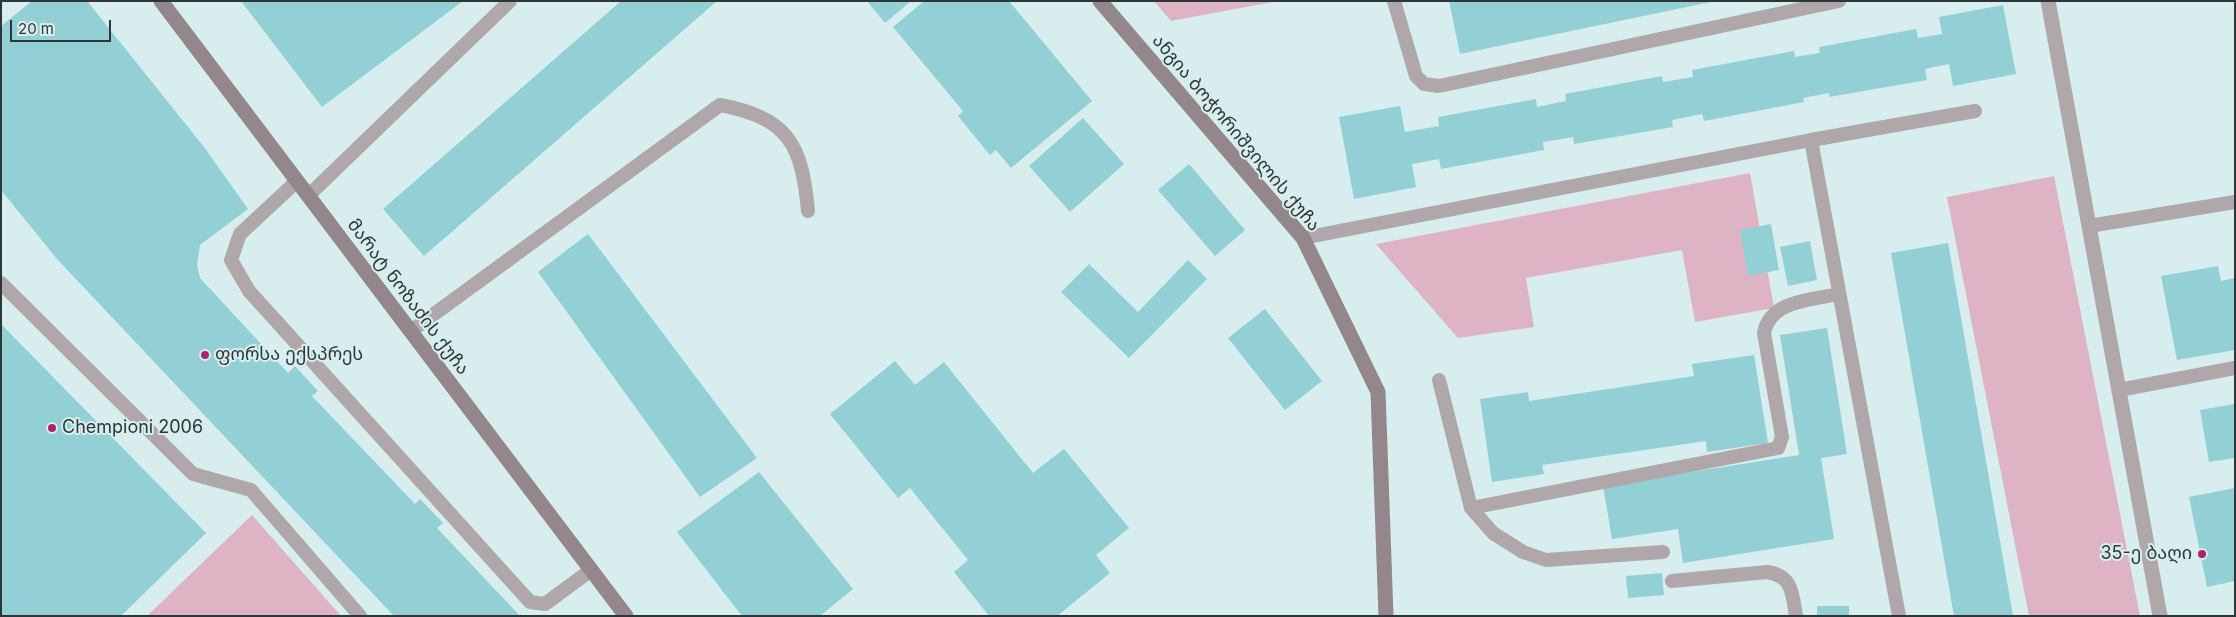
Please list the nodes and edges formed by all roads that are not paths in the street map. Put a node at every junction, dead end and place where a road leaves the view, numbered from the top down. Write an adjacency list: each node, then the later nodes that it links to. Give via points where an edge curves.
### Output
1 (161, 1): 9 (street, მარატ ნოზაძის ქუჩა)
2 (510, 1): 10 (lane)
3 (1100, 1): 14 (street, ანგია ბოჭორიშვილის ქუჩა)
4 (1394, 1): 5 (lane, via 1416,76 1424,84 1439,86)
5 (1839, 1)
6 (2048, 1): 13 (street)
7 (1975, 111): 8 (lane)
8 (1811, 140): 14 (lane); 16 (lane)
9 (296, 181): 10 (street, მარატ ნოზაძის ქუჩა); 23 (lane, via 240,234 231,260 249,291 530,602 546,604)
10 (308, 196): 17 (street, მარატ ნოზაძის ქუჩა)
11 (2235, 202): 13 (lane)
12 (808, 211): 17 (lane, via 801,162 790,139 772,124 746,110 720,105)
13 (2089, 226): 20 (street)
14 (1303, 238): 27 (street, ანგია ბოჭორიშვილის ქუჩა, via 1378,392)
15 (1, 283): 25 (lane, via 193,474 250,490)
16 (1839, 294): 21 (lane, via 1783,306 1770,316 1766,325 1764,333 1782,437 1778,448); 29 (lane)
17 (411, 331): 23 (street, მარატ ნოზაძის ქუჩა)
18 (2235, 368): 20 (lane)
19 (1439, 380): 21 (lane)
20 (2119, 390): 30 (street)
21 (1472, 508): 22 (lane, via 1493,532 1523,552 1546,560)
22 (1663, 552)
23 (591, 570): 26 (street, მარატ ნოზაძის ქუჩა)
24 (1672, 581): 28 (lane, via 1778,573 1791,588)
25 (360, 616)
26 (626, 616)
27 (1386, 616)
28 (1796, 616)
29 (1898, 616)
30 (2160, 616)

